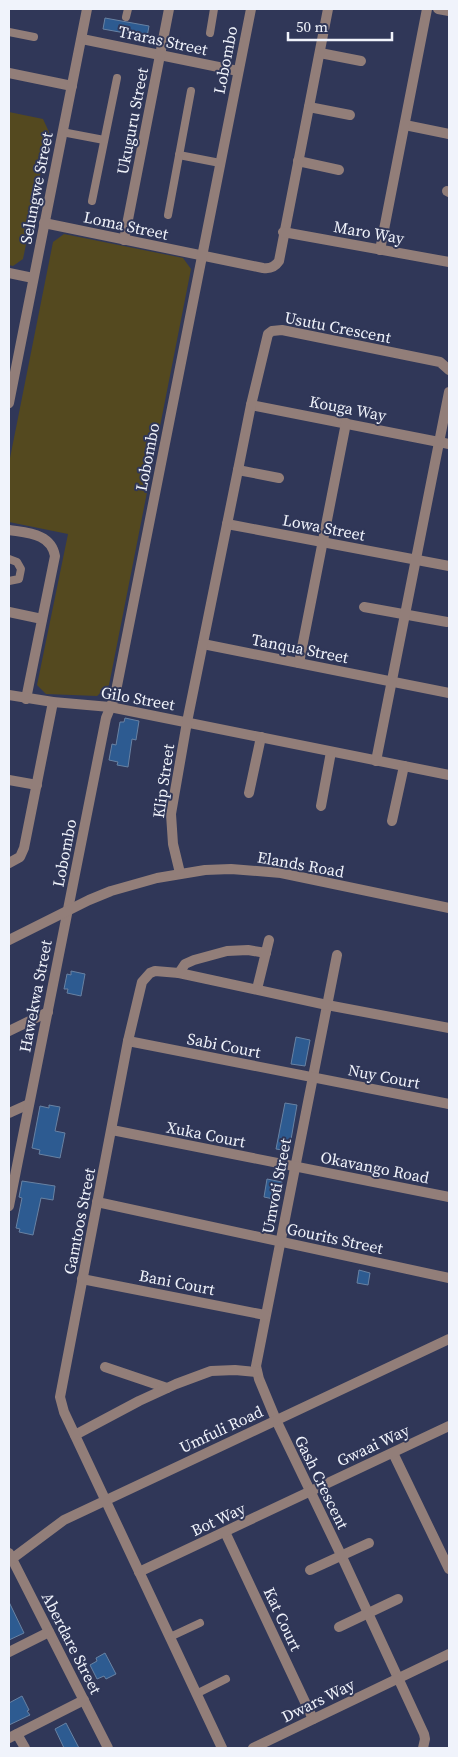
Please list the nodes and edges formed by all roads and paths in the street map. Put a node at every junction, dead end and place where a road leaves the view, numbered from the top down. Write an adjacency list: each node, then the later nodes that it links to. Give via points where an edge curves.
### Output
1 (87, 9): 12 (street, Selungwe Street)
2 (169, 9): 14 (street, Ukuguru Street)
3 (214, 9): 10 (lane)
4 (250, 9): 16 (street, Lobombo)
5 (328, 9): 13 (street)
6 (427, 9): 23 (street)
7 (438, 9): 8 (street)
8 (449, 11)
9 (9, 32): 11 (lane)
10 (210, 33)
11 (34, 37)
12 (82, 39): 14 (street, Traras Street); 19 (street, Selungwe Street)
13 (320, 53): 15 (street); 21 (street)
14 (160, 54): 16 (street, Traras Street); 35 (street, Ukuguru Street)
15 (361, 61)
16 (238, 72): 29 (street, Lobombo)
17 (9, 73): 19 (street)
18 (117, 78): 26 (lane)
19 (72, 86): 24 (street, Selungwe Street)
20 (191, 91): 27 (lane)
21 (309, 107): 22 (street); 28 (street)
22 (350, 115)
23 (405, 125): 25 (street); 36 (street)
24 (62, 132): 26 (lane); 33 (street, Selungwe Street)
25 (449, 134)
26 (104, 140): 31 (lane)
27 (179, 155): 29 (lane); 32 (lane)
28 (298, 161): 30 (street); 34 (street)
29 (220, 163): 37 (street, Lobombo)
30 (339, 170)
31 (92, 201)
32 (168, 215)
33 (44, 223): 35 (street, Loma Street); 40 (street, Selungwe Street)
34 (283, 232): 36 (street, Maro Way); 37 (street, Loma Street, via 279,260 273,268)
35 (124, 240): 37 (street, Loma Street)
36 (380, 250): 38 (street, Maro Way)
37 (202, 256): 69 (street, Lobombo, via 117,686)
38 (449, 262)
39 (9, 274): 40 (street)
40 (33, 278): 41 (street, Selungwe Street)
41 (13, 358): 44 (street, Selungwe Street)
42 (449, 370): 45 (street, Usutu Crescent, via 440,362 282,330 272,331 266,338)
43 (449, 392): 47 (street)
44 (9, 404)
45 (251, 405): 46 (street, Kouga Way); 48 (street, Usutu Crescent)
46 (346, 423): 47 (street, Kouga Way); 52 (street)
47 (444, 443): 54 (street)
48 (238, 470): 49 (street); 50 (street, Usutu Crescent)
49 (279, 478)
50 (227, 524): 52 (street, Lowa Street); 62 (street, Usutu Crescent)
51 (9, 530): 60 (street, via 43,537 54,551)
52 (322, 542): 54 (street, Lowa Street); 63 (street)
53 (9, 559): 56 (lane, via 17,562 21,569 19,579)
54 (416, 560): 55 (street, Lowa Street); 59 (street)
55 (449, 566)
56 (9, 581)
57 (364, 607): 59 (street)
58 (9, 612): 60 (street)
59 (405, 614): 61 (street); 64 (street)
60 (42, 619): 67 (street)
61 (446, 622)
62 (203, 644): 63 (street, Tanqua Street); 70 (street, Usutu Crescent)
63 (299, 663): 64 (street, Tanqua Street)
64 (392, 681): 65 (street, Tanqua Street); 73 (street)
65 (449, 692)
66 (9, 695): 67 (street, Gilo Street)
67 (26, 699): 68 (street, Gilo Street)
68 (53, 702): 69 (street, Gilo Street); 77 (street)
69 (110, 707): 70 (street, Gilo Street); 84 (street, Lobombo)
70 (187, 722): 71 (street, Gilo Street); 82 (street, Klip Street, via 171,814 173,844)
71 (261, 738): 72 (street, Gilo Street); 78 (street)
72 (331, 752): 73 (street, Gilo Street); 79 (street)
73 (376, 761): 74 (street, Gilo Street)
74 (404, 766): 75 (street, Gilo Street); 80 (street)
75 (449, 775)
76 (9, 780): 77 (street)
77 (37, 785): 81 (street, via 24,848 20,856)
78 (249, 793)
79 (320, 806)
80 (392, 821)
81 (9, 863)
82 (180, 873): 83 (street, Elands Road, via 231,869 281,873); 84 (street, Elands Road, via 126,886)
83 (449, 908)
84 (68, 910): 85 (street, Elands Road); 92 (street, Hawekwa Street)
85 (9, 940)
86 (269, 940): 87 (street)
87 (266, 953): 89 (street, via 227,951 185,964); 90 (street)
88 (337, 955): 91 (street, Umvoti Street)
89 (179, 974): 90 (street, Gamtoos Street); 95 (street, Gamtoos Street, via 155,971 145,977)
90 (257, 989): 91 (street, Gamtoos Street)
91 (327, 1005): 93 (street, Gamtoos Street); 96 (street, Umvoti Street)
92 (48, 1012): 94 (street); 97 (street, Hawekwa Street)
93 (449, 1028)
94 (9, 1031)
95 (128, 1042): 96 (street, Sabi Court); 100 (street, Gamtoos Street)
96 (313, 1078): 98 (street, Nuy Court); 101 (street, Umvoti Street)
97 (29, 1104): 99 (street); 102 (street, Hawekwa Street)
98 (449, 1104)
99 (9, 1113)
100 (112, 1130): 101 (street, Xuka Court); 104 (street, Gamtoos Street)
101 (295, 1166): 103 (street, Okavango Road); 106 (street, Umvoti Street)
102 (10, 1194): 105 (street, Hawekwa Street)
103 (449, 1196)
104 (97, 1202): 106 (street, Gourits Street); 108 (street, Gamtoos Street)
105 (9, 1206)
106 (280, 1241): 107 (street, Gourits Street); 109 (street, Umvoti Street)
107 (449, 1278)
108 (82, 1279): 109 (street, Bani Court); 116 (street, Gamtoos Street, via 60,1397)
109 (265, 1315): 112 (street, Umvoti Street)
110 (448, 1343): 114 (street, Umfuli Road)
111 (105, 1367): 113 (street)
112 (257, 1372): 113 (street, via 211,1371); 114 (street, Umvoti Street)
113 (167, 1388): 116 (street)
114 (276, 1420): 118 (street, Gash Crescent); 119 (street, Umfuli Road)
115 (449, 1426): 117 (street, Gwaai Way)
116 (75, 1435): 119 (street, Gamtoos Street)
117 (393, 1453): 118 (street, Gwaai Way); 124 (street)
118 (310, 1492): 120 (street, Bot Way); 123 (street, Gash Crescent)
119 (106, 1500): 122 (street, Umfuli Road, via 64,1520); 126 (street)
120 (225, 1532): 126 (street, Bot Way); 139 (street, Kat Court)
121 (370, 1543): 123 (street)
122 (10, 1557): 131 (street, Aberdare Street)
123 (342, 1557): 125 (street); 128 (street, Gash Crescent)
124 (449, 1569)
125 (310, 1570)
126 (139, 1572): 132 (street)
127 (398, 1599): 128 (street)
128 (367, 1614): 130 (street); 135 (street, Gash Crescent)
129 (200, 1623): 132 (lane)
130 (339, 1627)
131 (49, 1632): 133 (street); 138 (street, Aberdare Street)
132 (170, 1637): 137 (street)
133 (9, 1652)
134 (449, 1654): 135 (street, Dwars Way)
135 (397, 1679): 139 (street, Dwars Way); 145 (street, Gash Crescent, via 424,1734)
136 (226, 1680): 137 (lane)
137 (196, 1694): 143 (street)
138 (84, 1700): 140 (street); 142 (street, Aberdare Street)
139 (313, 1720): 144 (street, Dwars Way)
140 (13, 1736): 141 (street)
141 (25, 1748)
142 (108, 1748)
143 (222, 1748)
144 (253, 1748)
145 (423, 1748)

